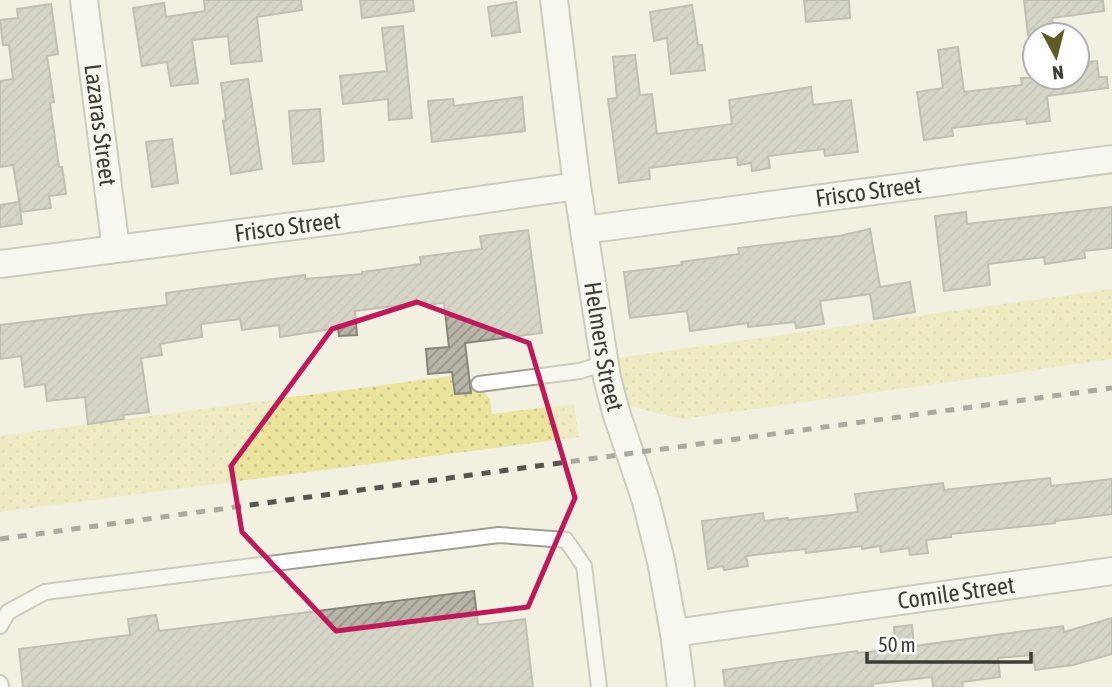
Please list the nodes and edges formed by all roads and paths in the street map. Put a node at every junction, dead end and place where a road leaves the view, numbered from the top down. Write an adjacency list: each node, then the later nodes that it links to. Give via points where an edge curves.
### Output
1 (84, 0): 6 (street, Lazaras Street)
2 (554, 0): 4 (street, Helmers Street)
3 (1112, 159): 5 (street, Frisco Street)
4 (577, 186): 5 (street, Helmers Street); 6 (street, Frisco Street)
5 (584, 230): 8 (street, Helmers Street)
6 (116, 249): 7 (street, Frisco Street)
7 (0, 264)
8 (605, 363): 9 (lane, via 580,371); 12 (street, Helmers Street, via 646,501)
9 (479, 384)
10 (1112, 570): 12 (street, Comile Street)
11 (0, 626): 13 (lane, via 8,612 45,592 499,535 566,540 584,566)
12 (674, 633): 14 (street, Helmers Street)
13 (599, 687)
14 (681, 687)

